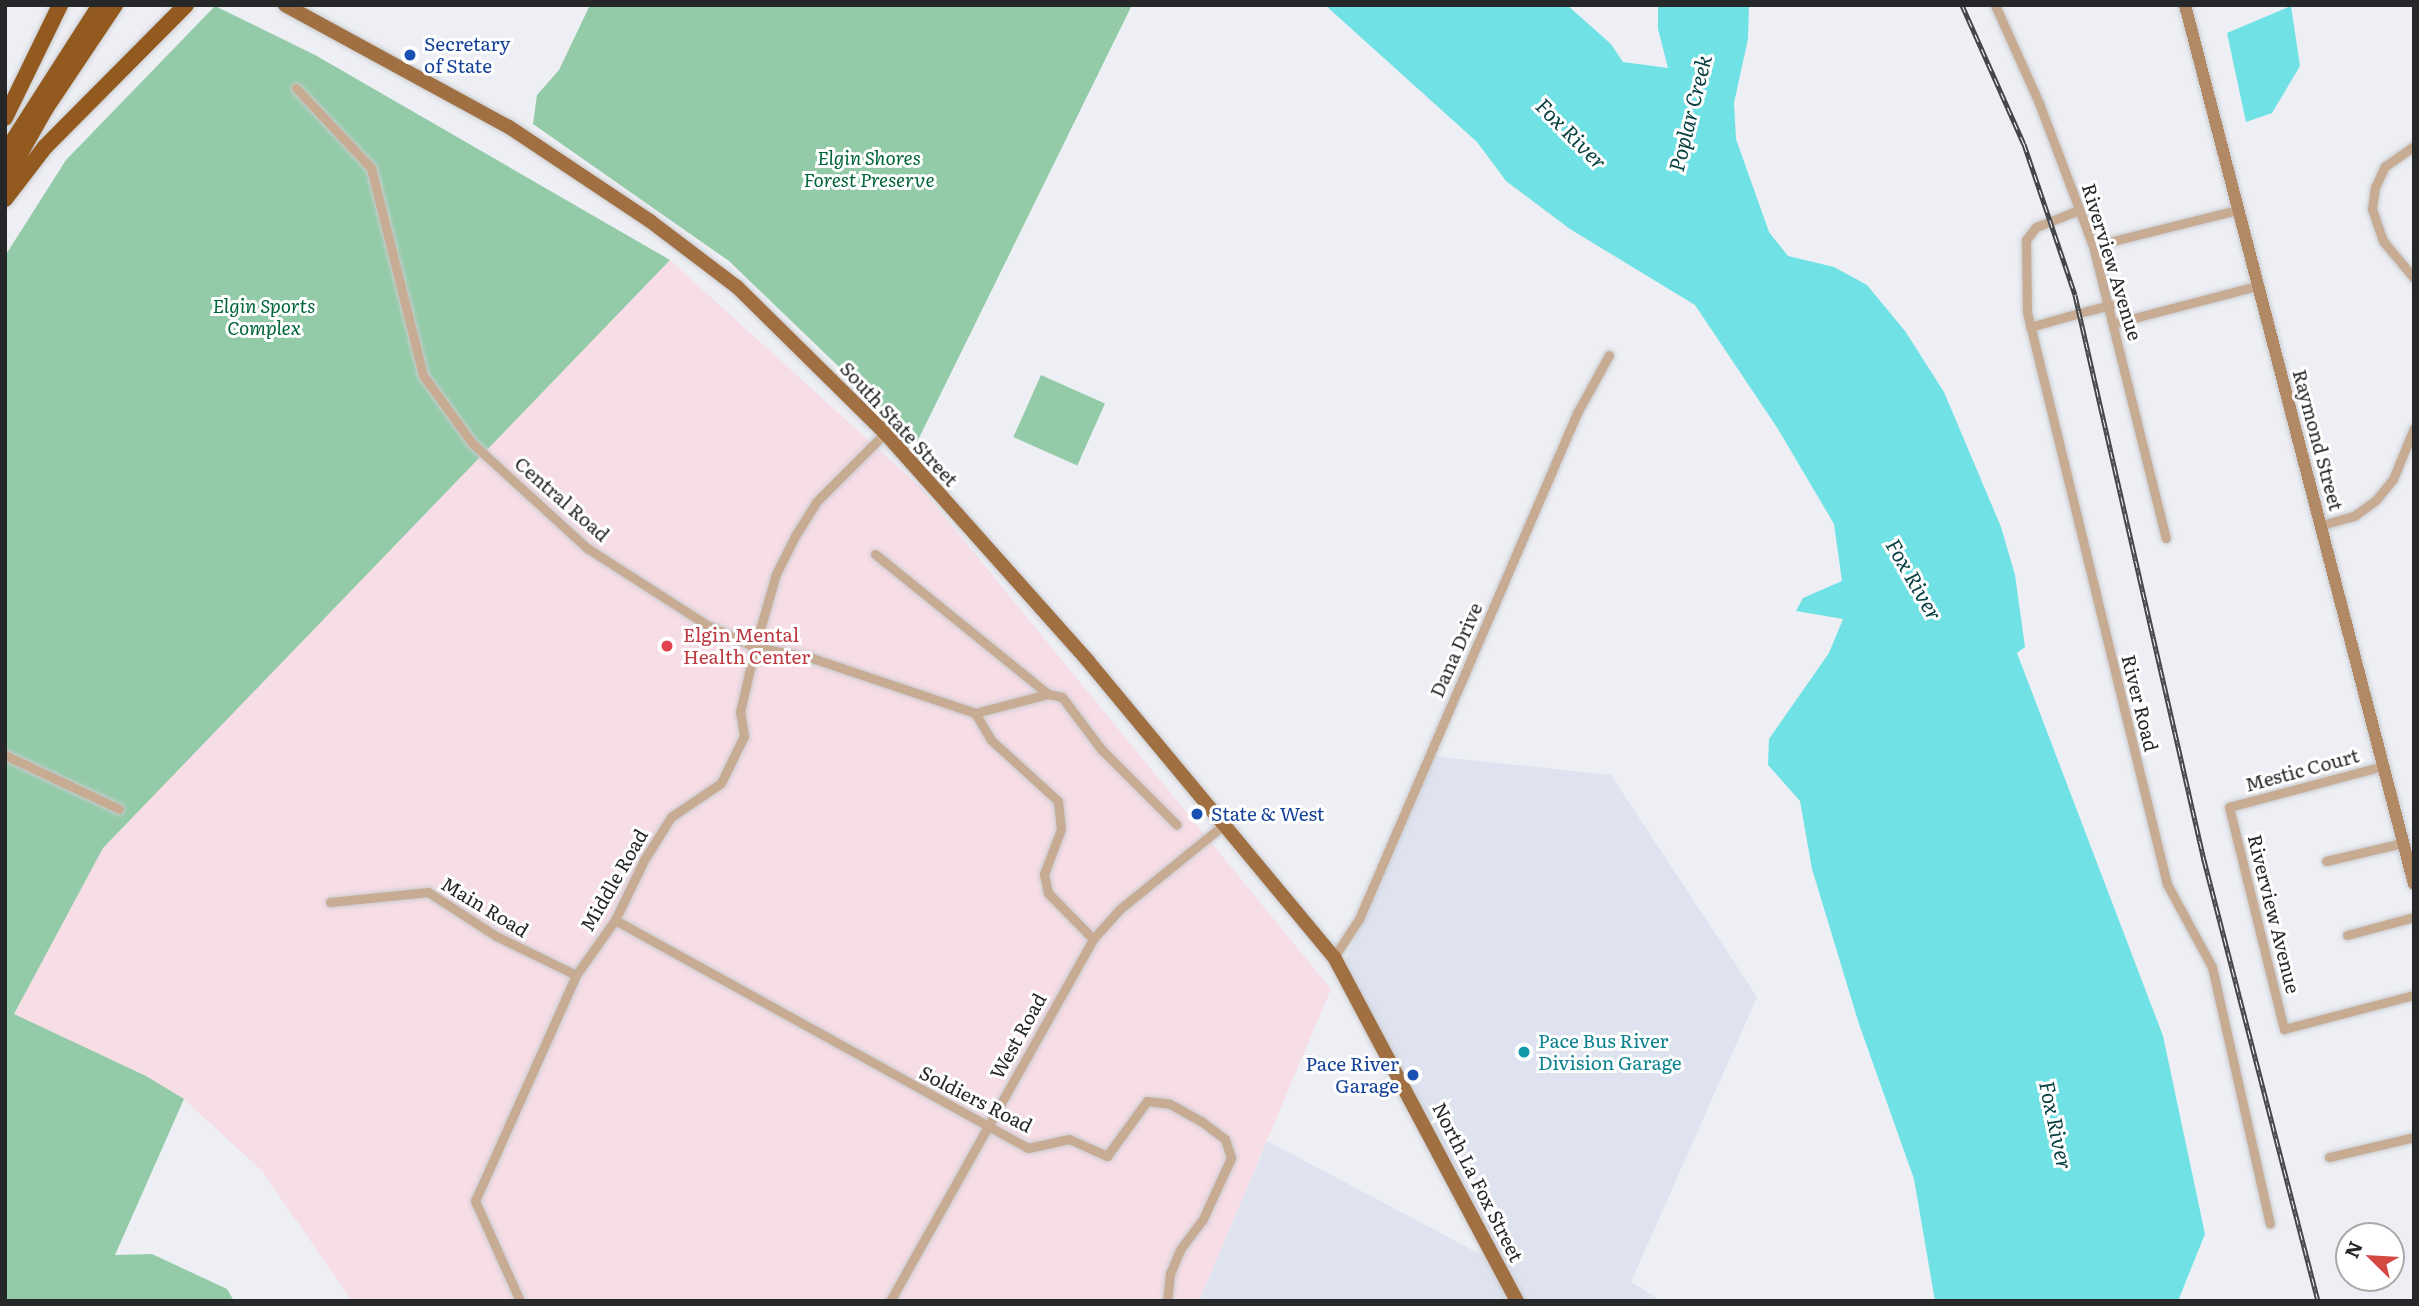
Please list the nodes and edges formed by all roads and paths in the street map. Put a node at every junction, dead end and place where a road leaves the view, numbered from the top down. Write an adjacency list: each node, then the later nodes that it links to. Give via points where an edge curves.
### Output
1 (60, 5): 9 (highway)
2 (100, 5): 11 (highway)
3 (115, 5): 12 (highway, via 46,108)
4 (186, 5): 13 (highway, via 45,147)
5 (285, 5): 24 (main road, South State Street, via 520,134 650,221 737,287)
6 (1995, 5): 14 (street, Riverview Avenue, via 2039,103)
7 (2185, 5): 15 (street, Raymond Street)
8 (296, 88): 28 (street, Central Road, via 371,168 423,375 472,443 587,548 707,625)
9 (5, 118)
10 (2414, 146): 17 (street, via 2385,166 2372,209 2382,241)
11 (5, 153)
12 (5, 180)
13 (5, 199)
14 (2079, 210): 16 (street, Riverview Avenue); 21 (street, River Road, via 2036,227 2026,240)
15 (2237, 210): 16 (street); 18 (street, Raymond Street)
16 (2093, 246): 19 (street, Riverview Avenue)
17 (2414, 278)
18 (2257, 286): 20 (street); 25 (street, Raymond Street)
19 (2110, 305): 20 (street, Riverview Avenue); 21 (street)
20 (2115, 323): 26 (street, Riverview Avenue)
21 (2030, 327): 52 (street, River Road, via 2167,884 2212,967)
22 (1609, 355): 45 (street, Dana Drive, via 1577,413 1359,919)
23 (2414, 428): 25 (street, via 2393,479 2376,500 2354,516)
24 (885, 433): 28 (street, Middle Road, via 816,502 795,536 776,574); 36 (main road, South State Street, via 1088,661)
25 (2322, 525): 32 (street, Raymond Street)
26 (2166, 538)
27 (875, 554): 29 (street)
28 (755, 647): 30 (street, Central Road, via 812,658); 42 (street, Middle Road, via 740,712 744,736 721,783 671,817 643,860)
29 (1048, 694): 30 (street); 35 (street, via 1062,697 1101,749)
30 (975, 713): 44 (street, via 991,740 1058,800 1061,830 1044,874 1048,893)
31 (5, 755): 34 (street)
32 (2384, 766): 33 (street, Mestic Court); 37 (street, Raymond Street)
33 (2229, 807): 47 (street, Riverview Avenue, via 2284,1028)
34 (119, 809)
35 (1178, 825)
36 (1222, 826): 44 (street, West Road, via 1120,909); 45 (main road, South State Street)
37 (2403, 843): 38 (street); 39 (street, Raymond Street)
38 (2326, 861)
39 (2414, 884)
40 (330, 902): 46 (street, Main Road, via 428,892 496,936)
41 (2414, 917): 43 (street)
42 (615, 919): 46 (street, Middle Road); 49 (street, Soldiers Road)
43 (2347, 935)
44 (1093, 939): 49 (street, West Road)
45 (1334, 957): 48 (main road, South State Street)
46 (576, 975): 53 (street, Middle Road, via 475,1202)
47 (2414, 995)
48 (1364, 1007): 56 (main road, North La Fox Street)
49 (987, 1129): 54 (street, West Road); 55 (street, Soldiers Road, via 1028,1148 1069,1139 1107,1156 1147,1101 1170,1104 1225,1139 1231,1158 1203,1220 1175,1262)
50 (2414, 1137): 51 (street)
51 (2329, 1157)
52 (2270, 1224)
53 (520, 1301)
54 (890, 1301)
55 (1167, 1301)
56 (1517, 1301)

